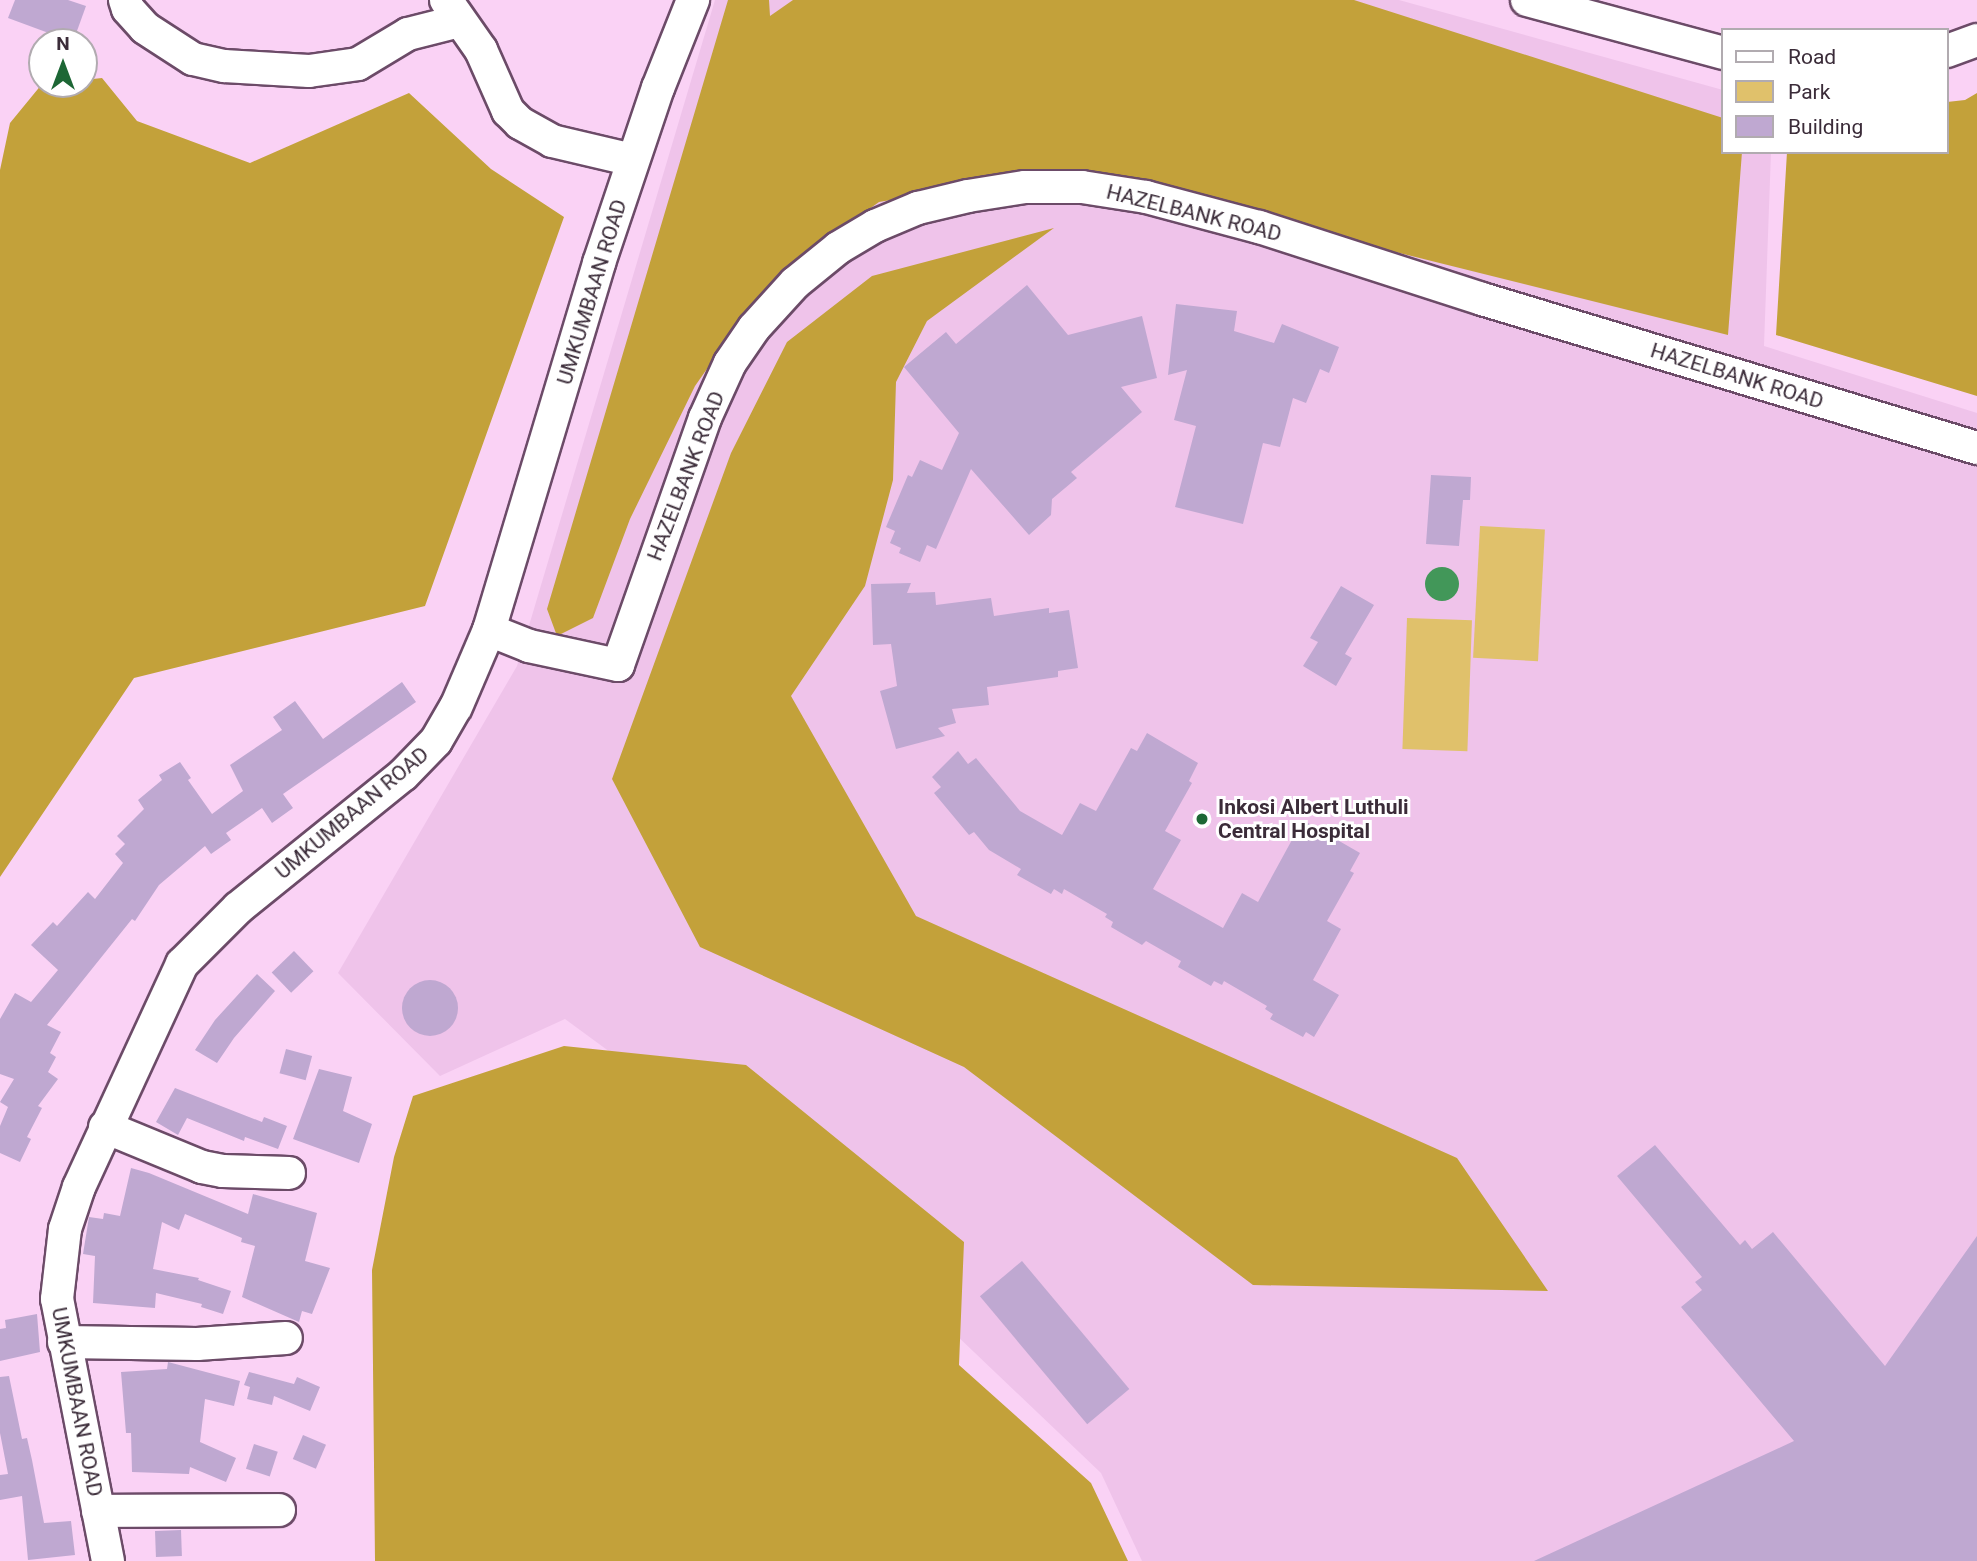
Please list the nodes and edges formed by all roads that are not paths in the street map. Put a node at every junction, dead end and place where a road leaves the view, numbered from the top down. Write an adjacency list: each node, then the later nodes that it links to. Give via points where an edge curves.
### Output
1 (125, 0): 4 (street, via 145,28 193,59 296,71 358,64)
2 (693, 0): 8 (street, UMKUMBAAN ROAD)
3 (1528, 0): 7 (street)
4 (452, 10): 8 (street, via 481,50 508,111 520,123 552,141)
5 (1977, 40): 6 (street)
6 (1949, 50)
7 (1722, 54)
8 (633, 160): 10 (street, UMKUMBAAN ROAD)
9 (1977, 448): 10 (street, HAZELBANK ROAD, via 1494,303 1259,227 1146,197 1082,187 1026,187 968,195 875,226 838,248 795,283 754,328 730,363 705,418 618,665 529,646)
10 (489, 630): 11 (street, UMKUMBAAN ROAD, via 436,741 403,775 238,908 182,964)
11 (105, 1127): 12 (street, via 202,1167); 14 (street, UMKUMBAAN ROAD, via 65,1229 57,1299)
12 (289, 1173)
13 (286, 1338): 14 (street, via 197,1344)
14 (64, 1342): 16 (street, UMKUMBAAN ROAD)
15 (279, 1510): 16 (street)
16 (98, 1511): 17 (street, UMKUMBAAN ROAD)
17 (108, 1561)

